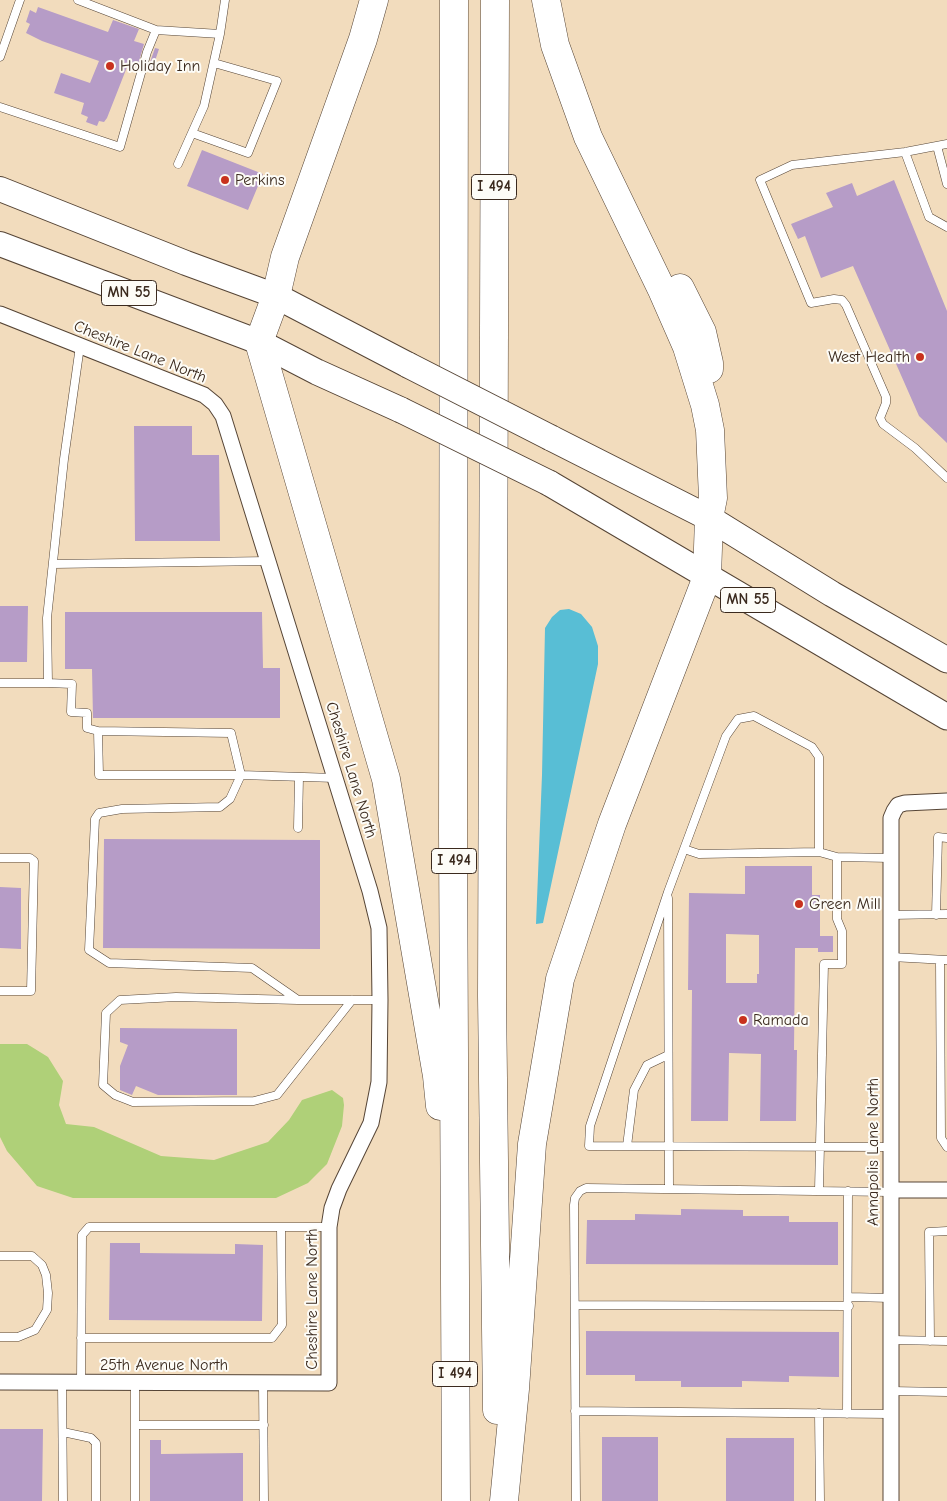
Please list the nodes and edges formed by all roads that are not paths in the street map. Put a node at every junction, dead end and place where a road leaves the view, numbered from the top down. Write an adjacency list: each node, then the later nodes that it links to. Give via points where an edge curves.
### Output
1 (20, 0): 10 (lane)
2 (78, 0): 8 (lane)
3 (225, 0): 9 (lane)
4 (374, 0): 22 (highway, via 285,257)
5 (454, 0): 71 (highway, I 494)
6 (495, 0): 102 (highway, I 494, via 492,996)
7 (548, 0): 27 (highway, via 555,45 588,137 687,346 710,430 713,498)
8 (156, 30): 9 (lane); 12 (lane, via 120,148)
9 (220, 34): 11 (lane)
10 (0, 57)
11 (214, 63): 13 (lane, via 204,106); 13 (lane, via 277,81 248,153)
12 (0, 107)
13 (192, 133): 17 (lane)
14 (947, 144): 15 (lane)
15 (937, 146): 16 (lane); 18 (lane)
16 (905, 152): 20 (lane, via 929,217); 26 (lane, via 792,165 760,180 811,303 834,299 842,300 846,305 886,397 880,418 883,424)
17 (178, 164)
18 (947, 184)
19 (0, 189): 22 (main road, MN 55)
20 (947, 227)
21 (0, 244): 24 (main road, MN 55)
22 (276, 296): 24 (highway); 27 (highway, MN 55, bridge)
23 (0, 314): 25 (street, Cheshire Lane North)
24 (259, 342): 30 (highway, MN 55, bridge, via 548,483); 71 (highway, via 386,779 437,1076)
25 (80, 346): 28 (street, Cheshire Lane North, via 204,395 215,404 228,429); 29 (lane)
26 (947, 478)
27 (709, 518): 30 (highway); 31 (highway, MN 55)
28 (269, 561): 29 (lane); 38 (street, Cheshire Lane North)
29 (53, 564): 32 (lane, via 48,618)
30 (707, 577): 34 (highway, MN 55); 103 (highway, via 612,824 560,979 532,1144)
31 (947, 660)
32 (48, 682): 33 (lane); 35 (lane, via 72,684 72,712 87,714 87,728)
33 (0, 683)
34 (947, 718)
35 (98, 731): 36 (lane, via 230,734); 36 (lane, via 99,775)
36 (241, 775): 37 (lane); 54 (lane, via 230,799 220,807 122,809 99,814 94,819 90,950 109,962 252,968)
37 (299, 777): 38 (lane); 40 (lane)
38 (336, 778): 56 (street, Cheshire Lane North, via 379,928)
39 (947, 801): 46 (street, Annapolis Lane North, via 898,805 891,818)
40 (298, 828)
41 (947, 838): 48 (lane, via 938,837)
42 (684, 849): 43 (lane, via 699,854); 43 (lane, via 726,736 738,719 754,716 812,747 818,757); 47 (lane)
43 (819, 852): 44 (lane)
44 (837, 857): 46 (lane); 59 (lane, via 837,919 842,931 842,964 824,964)
45 (0, 858): 53 (lane, via 30,858 34,861 31,991)
46 (891, 858): 50 (street, Annapolis Lane North)
47 (668, 892): 57 (lane); 58 (lane, via 590,1126 589,1146)
48 (936, 914): 49 (lane); 50 (lane)
49 (947, 914)
50 (891, 916): 51 (street, Annapolis Lane North)
51 (891, 957): 52 (lane); 61 (street, Annapolis Lane North)
52 (943, 960): 62 (lane, via 942,1138)
53 (0, 991)
54 (298, 1000): 55 (lane); 55 (lane, via 176,997 120,1000 106,1012 104,1085 115,1095 132,1102 254,1101 277,1095)
55 (352, 1000): 56 (lane)
56 (380, 1000): 69 (street, Cheshire Lane North, via 379,1082 371,1123 339,1189)
57 (668, 1055): 58 (lane, via 647,1065 634,1090); 60 (lane)
58 (627, 1146): 60 (lane)
59 (821, 1146): 60 (lane); 61 (lane); 64 (lane)
60 (669, 1147): 63 (lane)
61 (891, 1147): 67 (street, Annapolis Lane North)
62 (947, 1147)
63 (669, 1188): 64 (lane); 75 (lane, via 586,1188 577,1194 574,1205)
64 (820, 1190): 66 (lane)
65 (947, 1190): 67 (street)
66 (848, 1191): 67 (lane); 73 (lane)
67 (891, 1191): 74 (street, Annapolis Lane North)
68 (281, 1227): 69 (lane); 78 (lane, via 90,1228 82,1235); 78 (lane, via 282,1324 272,1338)
69 (329, 1227): 87 (street, Cheshire Lane North)
70 (947, 1231): 80 (lane, via 929,1232)
71 (455, 1246): 101 (highway, I 494)
72 (0, 1256): 77 (lane, via 32,1256 46,1274 48,1293 46,1310 35,1330 18,1337)
73 (849, 1297): 74 (lane); 76 (lane)
74 (891, 1298): 79 (street, Annapolis Lane North)
75 (575, 1305): 76 (lane); 90 (lane)
76 (849, 1306): 92 (lane)
77 (0, 1337)
78 (81, 1338): 84 (lane)
79 (891, 1340): 80 (lane); 88 (street, Annapolis Lane North)
80 (930, 1341): 81 (lane)
81 (947, 1341)
82 (0, 1382): 83 (street, 25th Avenue North)
83 (62, 1382): 84 (street, 25th Avenue North); 96 (lane)
84 (81, 1382): 85 (street, 25th Avenue North)
85 (135, 1383): 86 (street, 25th Avenue North); 94 (lane)
86 (263, 1383): 87 (street, 25th Avenue North); 95 (lane)
87 (329, 1383)
88 (891, 1391): 89 (lane); 93 (street, Annapolis Lane North)
89 (947, 1392)
90 (575, 1411): 91 (lane); 104 (lane)
91 (819, 1413): 92 (lane); 105 (lane)
92 (848, 1414): 93 (lane)
93 (891, 1414): 106 (street, Annapolis Lane North)
94 (135, 1425): 95 (lane); 99 (lane)
95 (264, 1425): 100 (lane)
96 (63, 1432): 97 (lane); 98 (lane, via 91,1438 96,1443)
97 (63, 1501)
98 (96, 1501)
99 (136, 1501)
100 (264, 1501)
101 (456, 1501)
102 (499, 1501)
103 (504, 1501)
104 (576, 1501)
105 (820, 1501)
106 (891, 1501)

